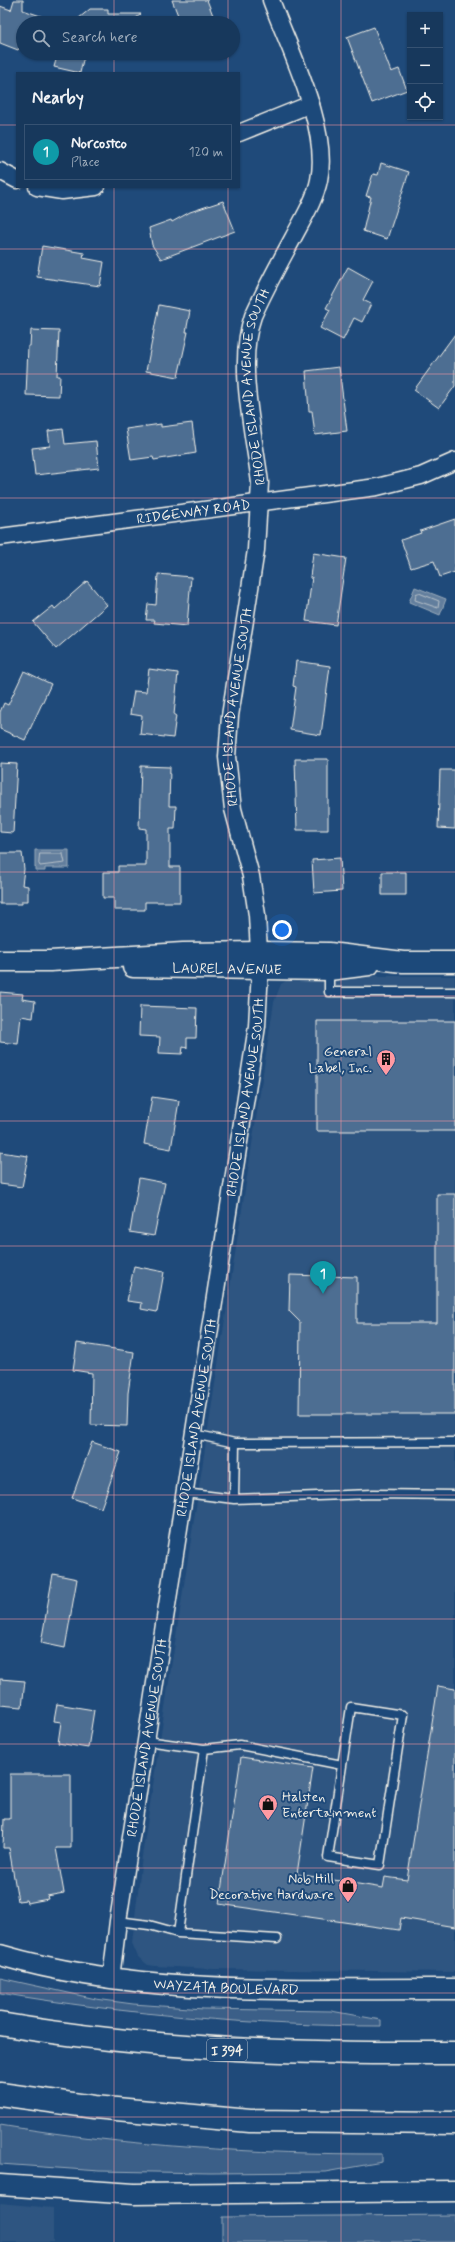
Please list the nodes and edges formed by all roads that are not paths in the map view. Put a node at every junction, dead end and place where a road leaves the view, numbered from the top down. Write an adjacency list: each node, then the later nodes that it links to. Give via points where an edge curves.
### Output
1 (271, 0): 2 (street, RHODE ISLAND AVENUE SOUTH)
2 (311, 104): 3 (street); 9 (street, RHODE ISLAND AVENUE SOUTH, via 320,141 319,180 308,210 255,310 246,341 246,370 260,483)
3 (240, 133)
4 (0, 171): 5 (street)
5 (16, 179)
6 (43, 188): 7 (street, via 62,191)
7 (88, 188)
8 (455, 461): 9 (street, RIDGEWAY ROAD, via 421,476 377,487)
9 (260, 502): 10 (street, RIDGEWAY ROAD); 12 (street, RHODE ISLAND AVENUE SOUTH, via 256,550 230,716 227,757 232,809 255,894)
10 (0, 537)
11 (0, 961): 12 (street, LAUREL AVENUE, via 50,961 141,968)
12 (260, 961): 13 (street, LAUREL AVENUE, via 329,953); 15 (street, LAUREL AVENUE); 17 (street, RHODE ISLAND AVENUE SOUTH, via 257,1026)
13 (403, 962): 14 (street, LAUREL AVENUE); 15 (street, LAUREL AVENUE)
14 (455, 962)
15 (329, 970): 16 (lane, via 329,992)
16 (455, 992)
17 (194, 1434): 19 (lane); 20 (street, RHODE ISLAND AVENUE SOUTH)
18 (455, 1442): 19 (lane)
19 (235, 1443): 22 (lane)
20 (185, 1493): 22 (lane); 23 (street, RHODE ISLAND AVENUE SOUTH)
21 (455, 1495): 22 (lane, via 373,1494)
22 (234, 1499)
23 (147, 1740): 24 (lane); 26 (street, RHODE ISLAND AVENUE SOUTH)
24 (204, 1748): 25 (lane, via 240,1745); 27 (lane)
25 (342, 1765): 25 (lane, via 328,1857 380,1865 403,1714 351,1707)
26 (118, 1921): 27 (lane, via 149,1925); 30 (street, RHODE ISLAND AVENUE SOUTH)
27 (178, 1933): 28 (lane)
28 (277, 1939)
29 (0, 1955): 30 (street, WAYZATA BOULEVARD)
30 (111, 1978): 31 (street, WAYZATA BOULEVARD, via 209,1987)
31 (455, 1989)
32 (0, 2024): 33 (highway, I 394, via 108,2040 249,2052)
33 (455, 2053)
34 (0, 2094): 35 (highway, via 108,2109 250,2121)
35 (455, 2123)
36 (0, 2184): 37 (street, via 134,2194)
37 (455, 2191)

